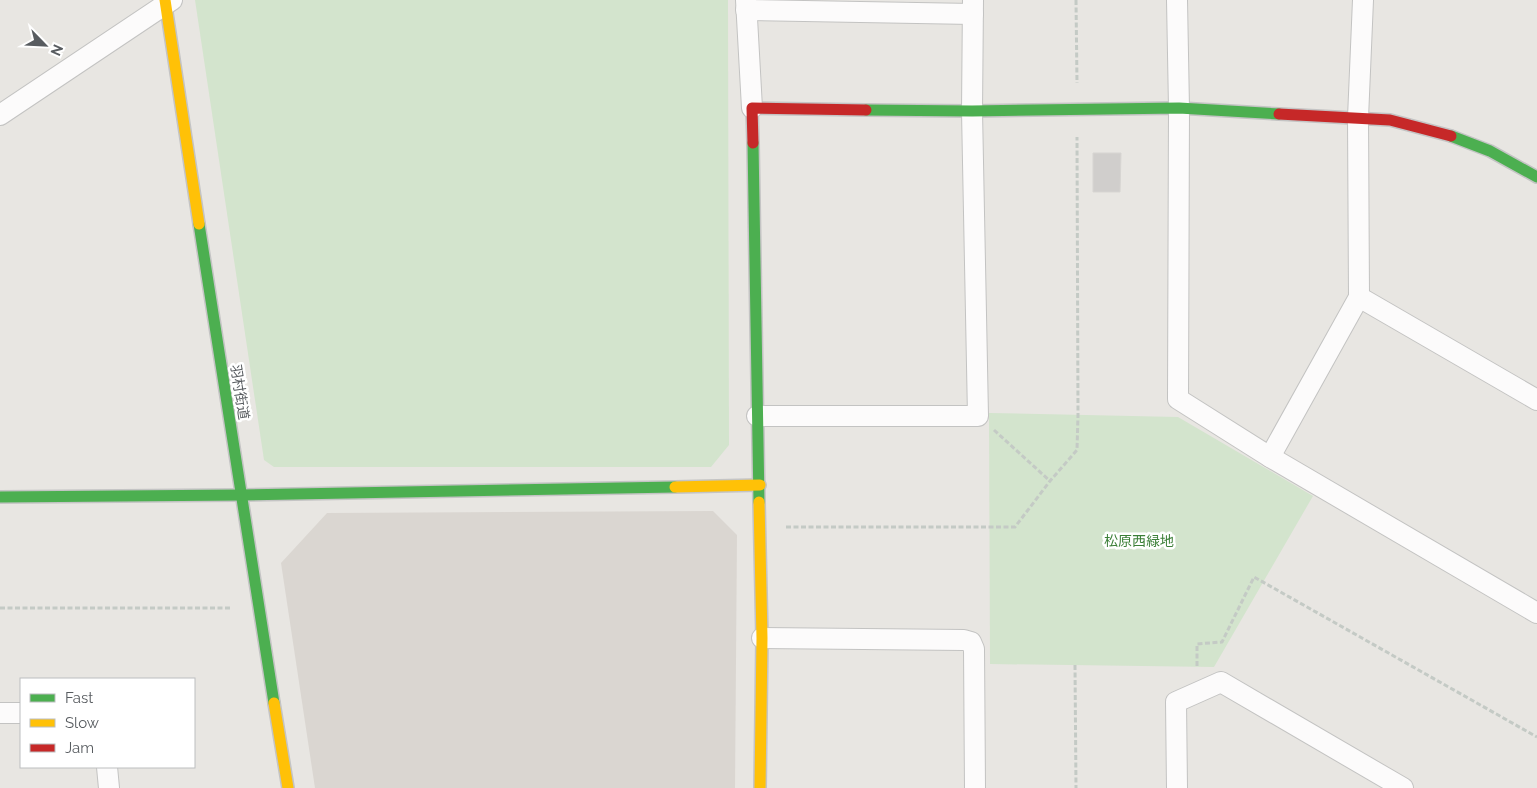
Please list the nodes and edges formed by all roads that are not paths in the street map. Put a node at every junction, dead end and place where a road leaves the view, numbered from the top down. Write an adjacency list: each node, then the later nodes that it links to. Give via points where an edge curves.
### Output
1 (1176, 0): 7 (street)
2 (1363, 0): 10 (street)
3 (168, 2): 9 (street); 17 (street, 羽村街道)
4 (746, 5): 5 (street); 6 (street)
5 (973, 7): 8 (street)
6 (752, 108): 8 (street); 14 (street)
7 (1179, 108): 8 (street); 10 (street); 15 (street, via 1178,399)
8 (972, 111): 14 (street, via 978,416)
9 (0, 114)
10 (1358, 118): 11 (street, via 1424,127 1503,157); 12 (street)
11 (1537, 177)
12 (1359, 297): 13 (street); 15 (street)
13 (1537, 400)
14 (757, 416): 16 (street)
15 (1270, 457): 19 (street)
16 (760, 485): 17 (street); 20 (street)
17 (241, 495): 18 (street); 26 (street, 羽村街道)
18 (0, 497)
19 (1537, 612)
20 (762, 638): 27 (street); 28 (street, via 971,642 974,650)
21 (0, 713): 22 (street)
22 (20, 713)
23 (107, 768): 25 (street)
24 (1378, 781): 29 (street, via 1221,682 1176,702); 30 (street)
25 (109, 788)
26 (288, 788)
27 (760, 788)
28 (975, 788)
29 (1177, 788)
30 (1403, 788)

